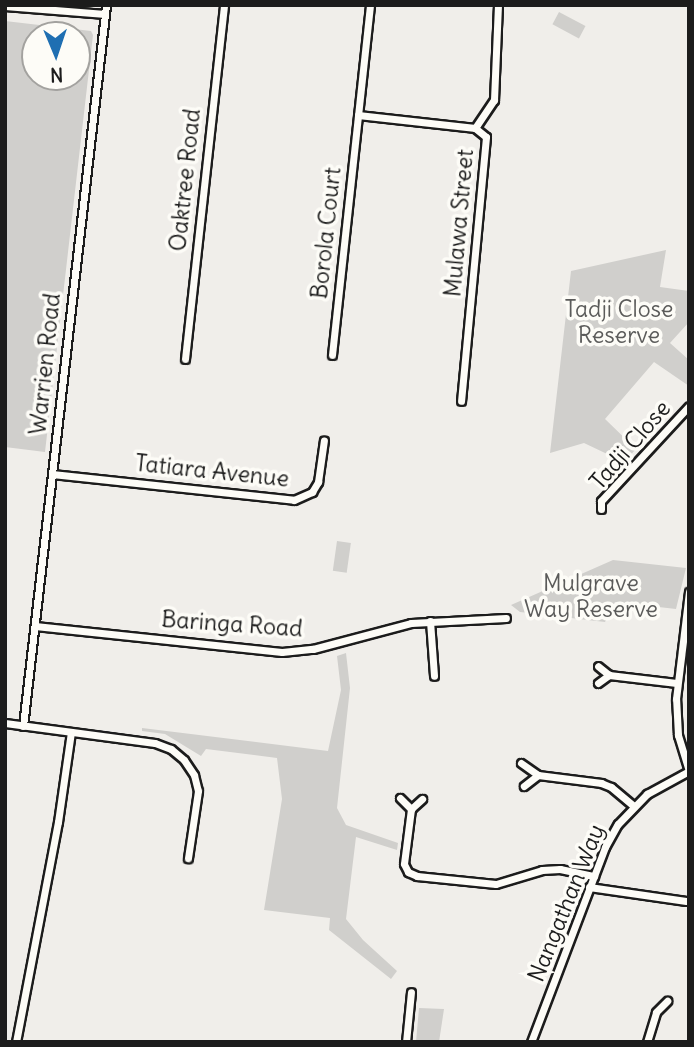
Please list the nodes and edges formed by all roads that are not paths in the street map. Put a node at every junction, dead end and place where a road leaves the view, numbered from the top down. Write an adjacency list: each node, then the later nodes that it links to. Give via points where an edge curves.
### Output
1 (106, 5): 6 (street, Warrien Road)
2 (224, 5): 10 (street, Oaktree Road)
3 (370, 5): 7 (street, Borola Court)
4 (498, 5): 8 (street, via 494,100)
5 (5, 6): 6 (street)
6 (105, 14): 14 (street, Warrien Road)
7 (358, 115): 8 (street, Mulawa Street); 9 (street, Borola Court)
8 (475, 128): 11 (street, Mulawa Street, via 486,137 487,149)
9 (331, 355)
10 (185, 359)
11 (461, 401)
12 (689, 406): 15 (street, Tadji Close, via 601,501)
13 (324, 440): 14 (street, Tatiara Avenue, via 318,482 312,492 294,500)
14 (52, 474): 19 (street, Warrien Road)
15 (601, 509)
16 (689, 592): 24 (street)
17 (506, 618): 18 (street, Baringa Road)
18 (430, 621): 19 (street, Baringa Road, via 282,652); 22 (street)
19 (35, 626): 26 (street, Warrien Road)
20 (598, 666): 21 (street)
21 (609, 675): 23 (street); 24 (street)
22 (434, 676)
23 (598, 683)
24 (677, 683): 29 (street, via 678,734)
25 (5, 723): 26 (street)
26 (23, 726): 27 (street)
27 (71, 732): 36 (street, via 155,743 184,760 198,791); 42 (street)
28 (521, 763): 30 (street)
29 (689, 771): 34 (street, Nangathan Way, via 661,784)
30 (538, 775): 31 (street); 34 (street, via 601,783)
31 (524, 786)
32 (400, 798): 35 (street)
33 (422, 799): 35 (street)
34 (634, 806): 37 (street, Nangathan Way, via 605,847)
35 (411, 809): 37 (street, via 404,864 417,876 496,884 542,870)
36 (188, 858)
37 (594, 876): 38 (street, Nangathan Way)
38 (589, 887): 39 (street); 44 (street, Nangathan Way)
39 (688, 901)
40 (411, 992): 43 (street)
41 (667, 1001): 45 (street, via 651,1023)
42 (16, 1042)
43 (406, 1042)
44 (531, 1042)
45 (648, 1042)

